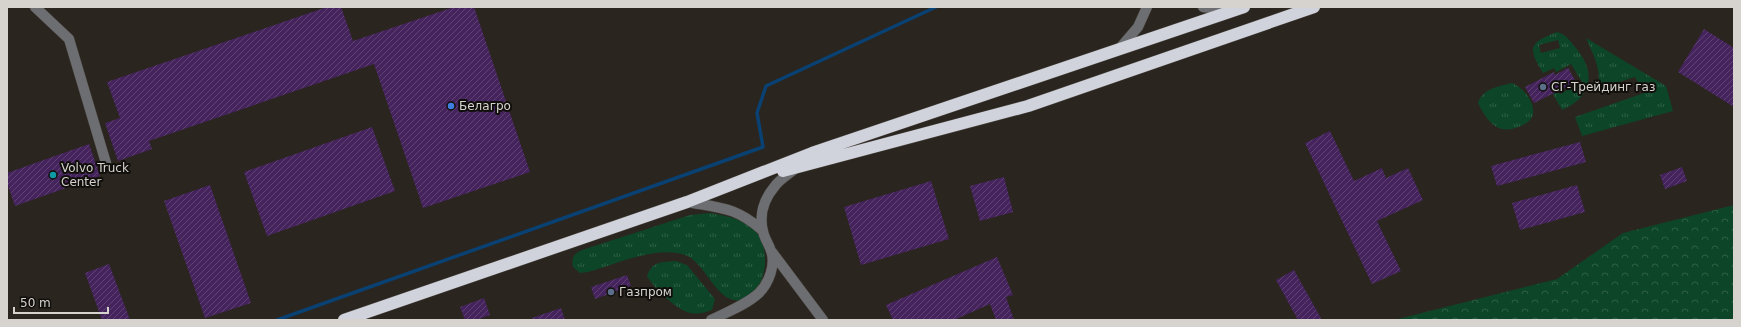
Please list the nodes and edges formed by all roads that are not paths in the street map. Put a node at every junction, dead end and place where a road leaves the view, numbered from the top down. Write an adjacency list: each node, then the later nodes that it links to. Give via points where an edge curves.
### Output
1 (35, 7): 8 (street, via 69,39)
2 (1147, 7): 7 (street, via 1138,27)
3 (1203, 7): 6 (street)
4 (1244, 7): 6 (highway)
5 (1314, 7): 9 (highway, via 1028,106)
6 (1231, 11): 7 (highway)
7 (1120, 48): 10 (highway, via 812,153)
8 (106, 163)
9 (796, 168): 10 (highway); 12 (street, via 775,185 766,201 761,216)
10 (752, 178): 11 (highway)
11 (687, 202): 12 (street, via 734,211); 14 (highway)
12 (763, 231): 13 (street)
13 (772, 252): 15 (street, via 772,268 767,282 759,293); 16 (street)
14 (344, 320)
15 (711, 320)
16 (823, 320)

